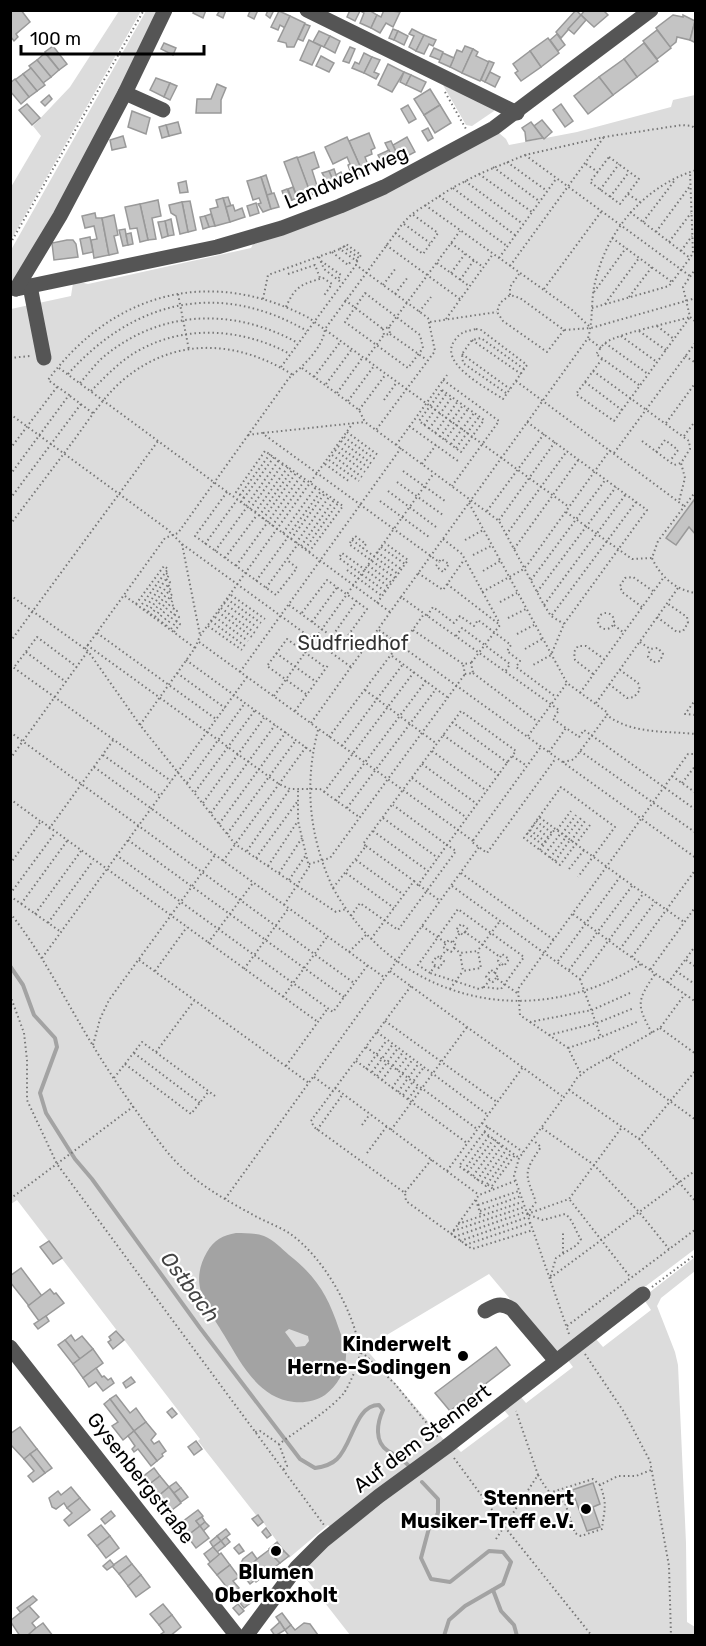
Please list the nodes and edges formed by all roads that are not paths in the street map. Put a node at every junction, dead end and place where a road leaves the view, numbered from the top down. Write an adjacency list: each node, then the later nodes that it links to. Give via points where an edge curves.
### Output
1 (165, 10): 4 (street)
2 (307, 10): 6 (street)
3 (651, 10): 6 (street, Landwehrweg)
4 (125, 93): 5 (street); 7 (street)
5 (163, 110)
6 (516, 113): 7 (street, Landwehrweg, via 384,187 282,228 188,254)
7 (23, 287): 8 (street)
8 (44, 358)
9 (643, 1294): 12 (street, Auf dem Stennert)
10 (485, 1311): 12 (street, via 498,1304 507,1306)
11 (10, 1347): 13 (street, Gysenbergstraße)
12 (556, 1361): 14 (street, Auf dem Stennert, via 332,1535 297,1568)
13 (237, 1635)
14 (246, 1635)

